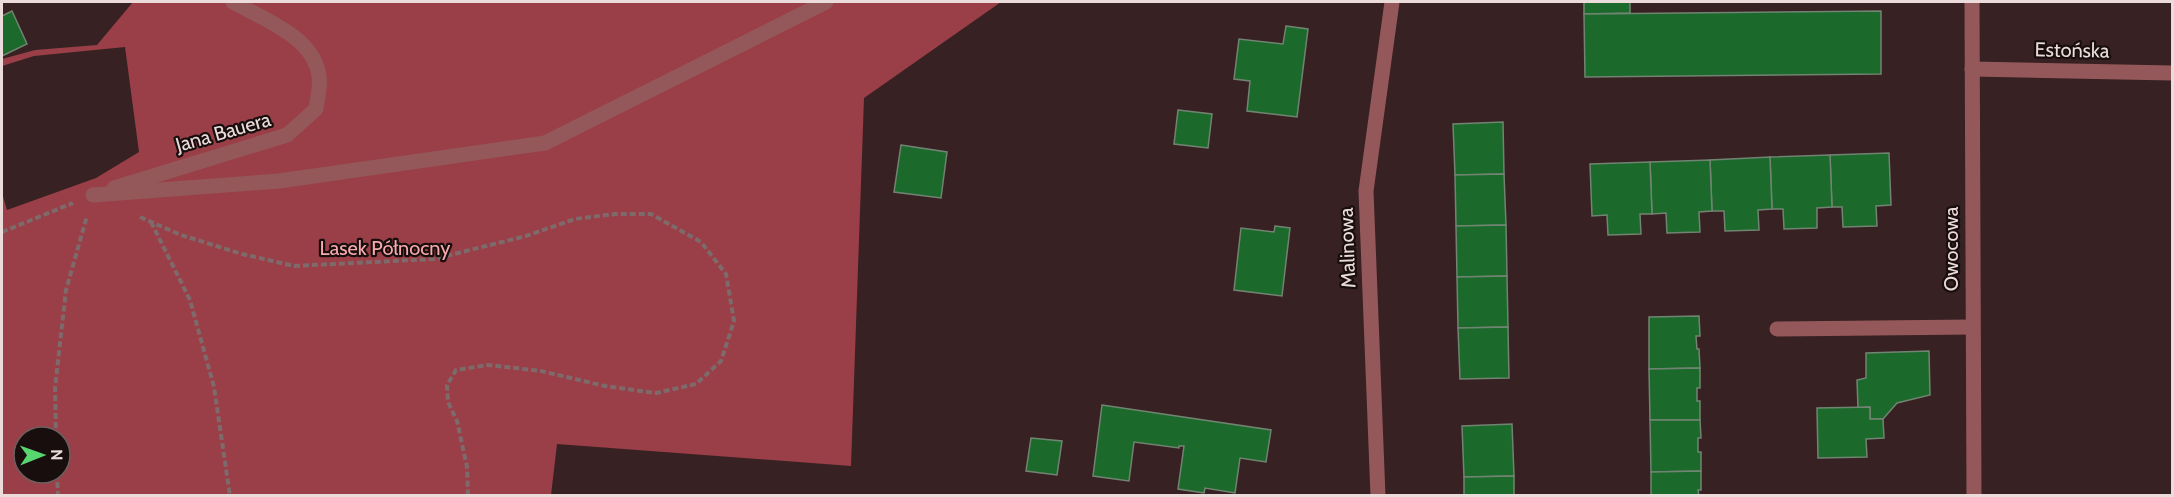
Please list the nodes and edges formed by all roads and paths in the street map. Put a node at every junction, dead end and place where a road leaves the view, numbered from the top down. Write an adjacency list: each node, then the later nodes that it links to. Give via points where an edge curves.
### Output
1 (233, 2): 7 (street, Jana Bauera, via 297,39 312,54 320,77 316,109 286,135)
2 (826, 2): 7 (street, via 544,143 279,181)
3 (1392, 2): 16 (street, Malinowa, via 1366,191)
4 (1972, 2): 5 (street, Owocowa)
5 (1972, 69): 6 (street, Estońska); 11 (street, Owocowa)
6 (2172, 73)
7 (93, 195): 10 (path); 13 (path, via 66,290 55,388)
8 (132, 213): 9 (path)
9 (151, 222): 14 (path, via 190,300 214,387); 15 (path, via 242,254 294,266 434,258 526,236 575,219 615,214 651,214 701,242 726,274 734,321 722,361 696,384 656,393 541,371 488,365 456,370 447,385 448,402 457,420)
10 (2, 232)
11 (1972, 327): 12 (street); 17 (street, Owocowa)
12 (1777, 329)
13 (56, 425)
14 (230, 495)
15 (468, 495)
16 (1378, 495)
17 (1974, 495)

